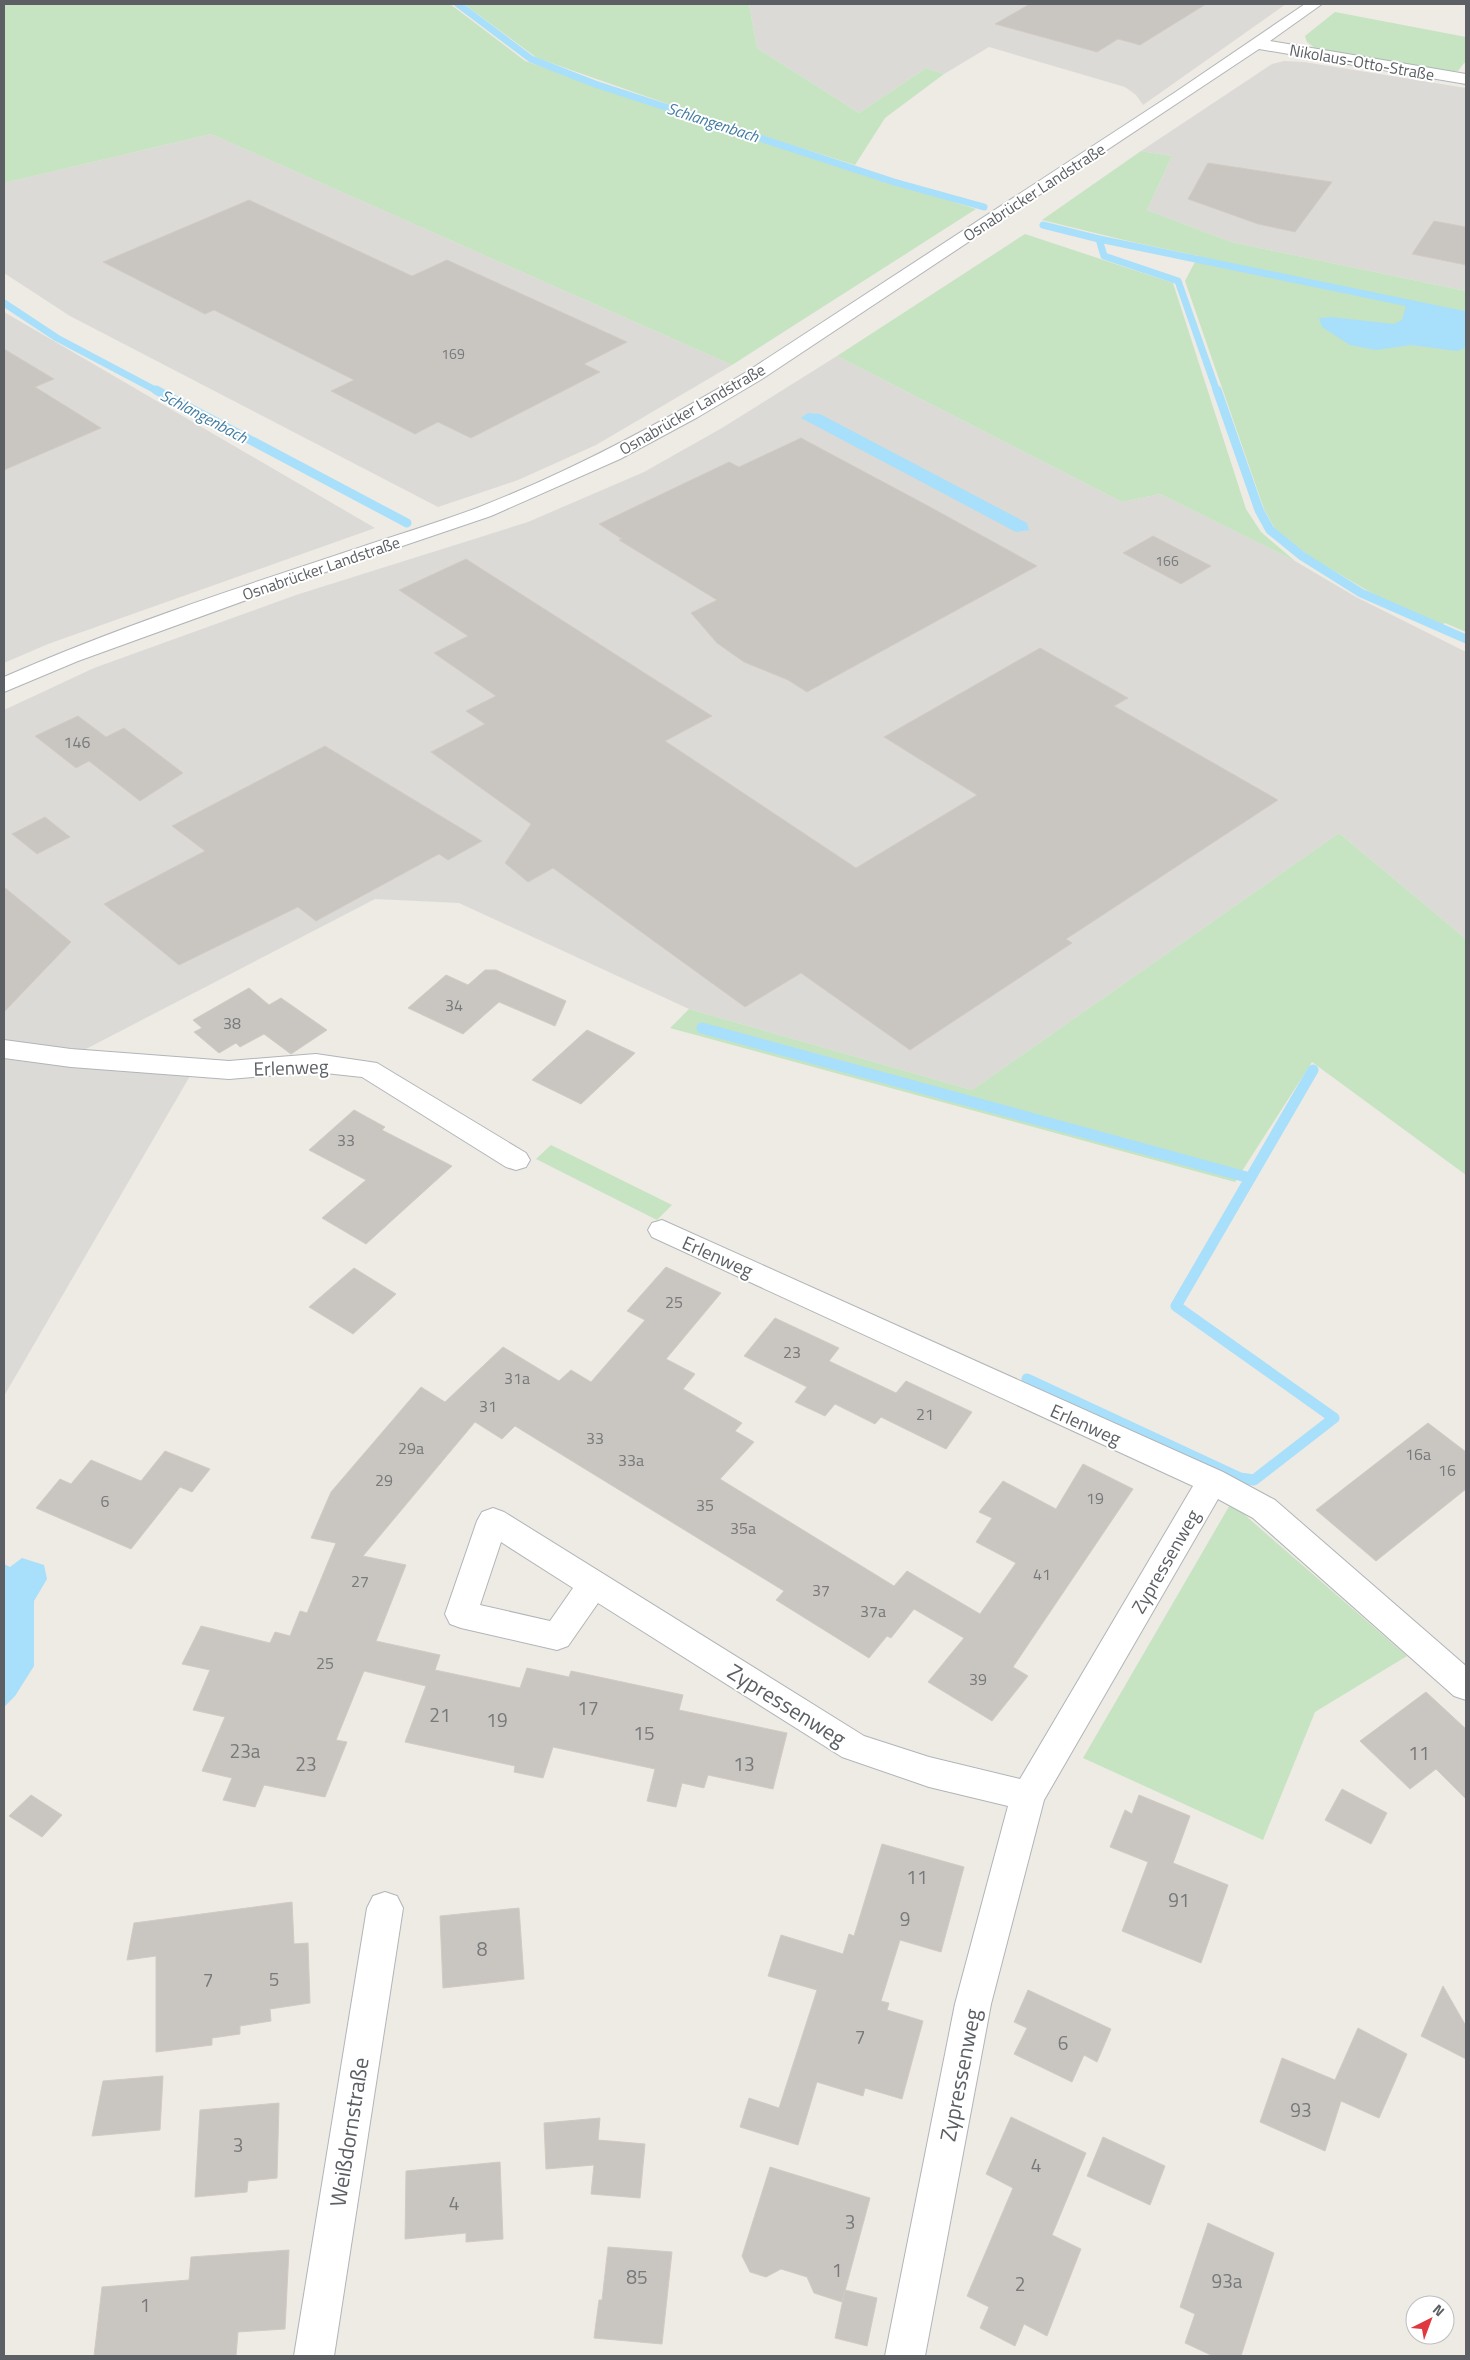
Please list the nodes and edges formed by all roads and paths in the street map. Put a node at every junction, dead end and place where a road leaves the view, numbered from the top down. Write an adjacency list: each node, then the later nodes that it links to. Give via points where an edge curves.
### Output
1 (1315, 4): 2 (street, Osnabrücker Landstraße)
2 (1258, 44): 3 (street, Nikolaus-Otto-Straße); 4 (street, Osnabrücker Landstraße, via 755,375 614,455 484,512 70,656)
3 (1466, 79)
4 (4, 685)
5 (4, 1049): 6 (street, Erlenweg, via 71,1058 230,1070 316,1063 368,1069)
6 (516, 1160)
7 (662, 1230): 8 (street, Erlenweg)
8 (1212, 1481): 10 (street, Erlenweg, via 1264,1509); 11 (street, Zypressenweg)
9 (593, 1584): 11 (street, Zypressenweg, via 854,1747 929,1772)
10 (1466, 1686)
11 (1028, 1796): 14 (street, Zypressenweg, via 973,2004)
12 (385, 1908): 13 (street, Weißdornstraße)
13 (314, 2356)
14 (905, 2356)

